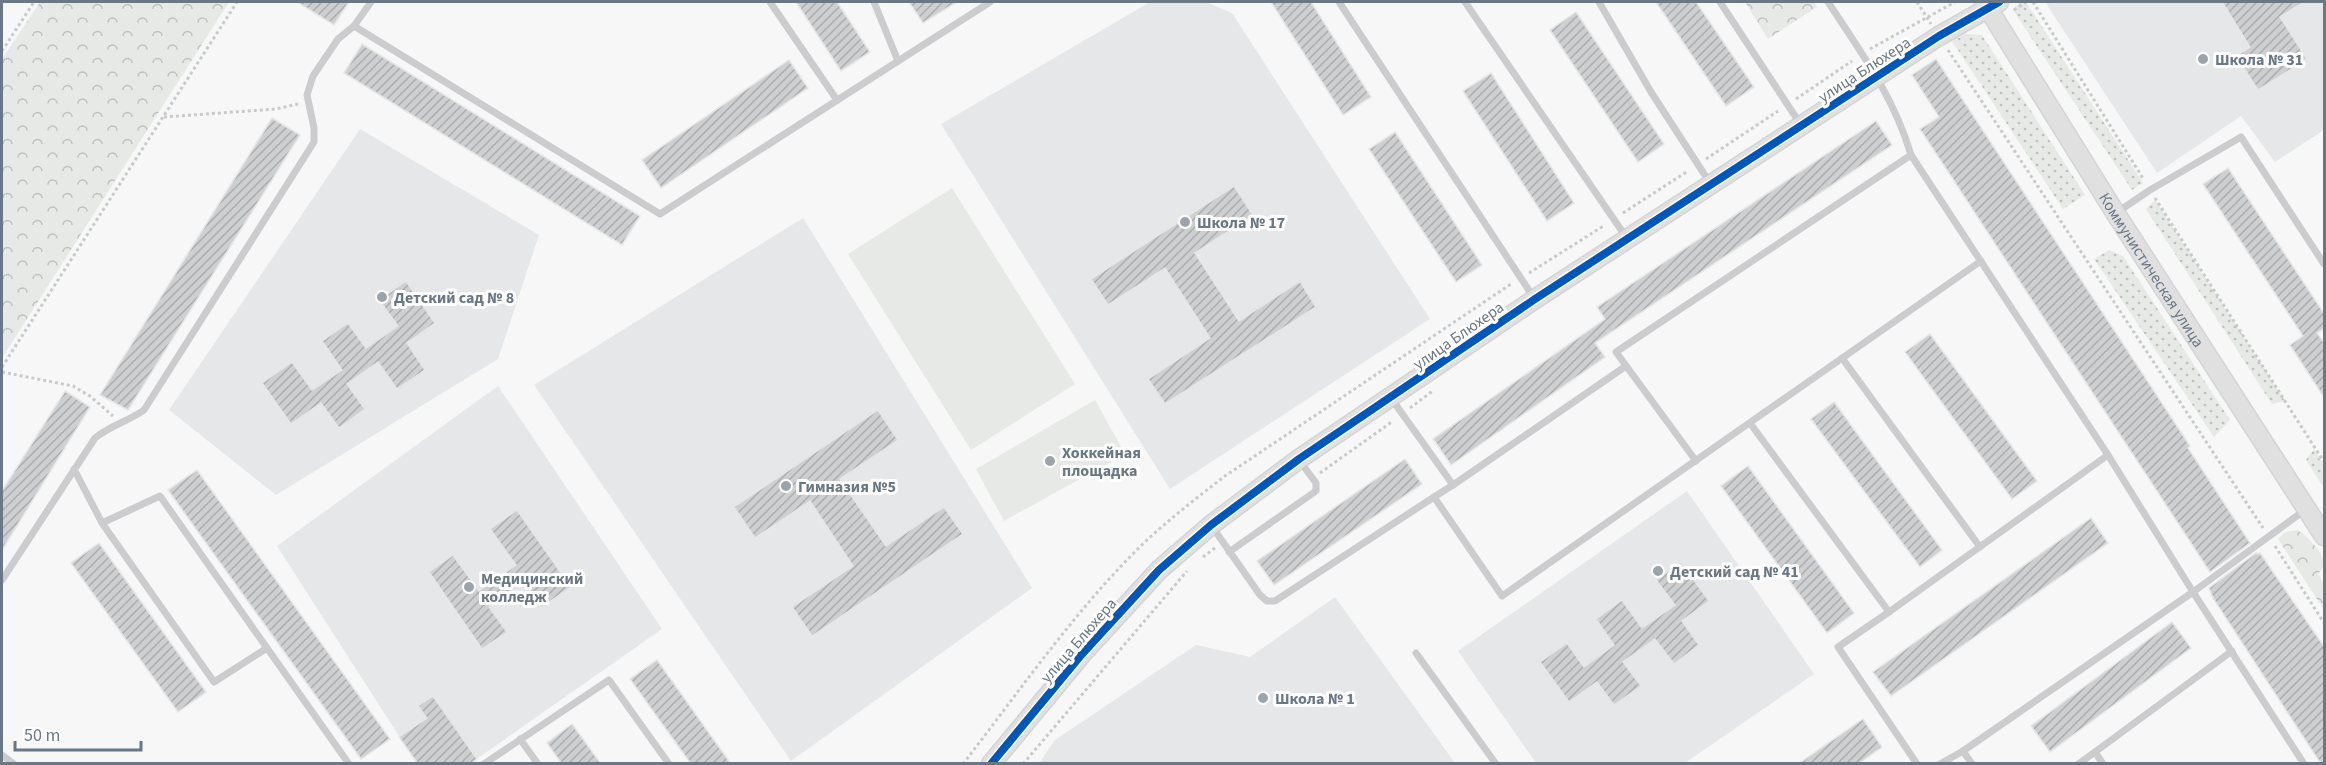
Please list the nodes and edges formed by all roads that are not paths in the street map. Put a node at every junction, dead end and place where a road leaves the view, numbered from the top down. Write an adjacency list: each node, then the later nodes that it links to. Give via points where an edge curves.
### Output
1 (370, 2): 11 (lane)
2 (770, 2): 14 (lane)
3 (874, 2): 12 (lane)
4 (990, 2): 12 (lane)
5 (1339, 2): 22 (lane)
6 (1464, 2): 19 (lane)
7 (1599, 2): 17 (lane)
8 (1720, 2): 15 (lane)
9 (1828, 2): 13 (lane)
10 (1996, 5): 13 (street, улица Блюхера); 18 (street, Коммунистическая улица)
11 (354, 26): 14 (lane, via 660,214); 30 (lane, via 338,39 313,76 307,95 314,142 144,410 95,438)
12 (898, 61): 14 (lane)
13 (1877, 76): 15 (street, улица Блюхера); 16 (lane, via 1896,111)
14 (837, 100)
15 (1802, 127): 17 (street, улица Блюхера)
16 (1911, 155): 20 (lane); 24 (lane, via 1616,352)
17 (1712, 185): 19 (street, улица Блюхера)
18 (2116, 214): 21 (lane, via 2241,137); 33 (street, Коммунистическая улица)
19 (1628, 239): 22 (street, улица Блюхера)
20 (1981, 261): 23 (lane); 27 (lane)
21 (2325, 264)
22 (1534, 298): 25 (street, улица Блюхера)
23 (1842, 358): 26 (lane); 37 (lane)
24 (1626, 366): 29 (lane); 31 (lane)
25 (1391, 398): 28 (street, улица Блюхера); 31 (lane)
26 (1750, 423): 29 (lane); 41 (lane)
27 (2108, 455): 37 (lane); 40 (lane)
28 (1299, 459): 35 (street, улица Блюхера); 38 (lane, via 1316,483 1316,491)
29 (1696, 461): 32 (lane, via 1502,596)
30 (74, 469): 34 (lane); 39 (lane)
31 (1453, 485): 32 (lane)
32 (1434, 498): 38 (lane, via 1275,601 1260,595)
33 (2307, 508): 36 (street, Коммунистическая улица); 40 (lane)
34 (102, 524): 42 (lane, via 160,496); 42 (lane, via 214,682)
35 (1211, 525): 38 (lane); 54 (street, улица Блюхера, via 1159,570 1082,654)
36 (2324, 533)
37 (1980, 547): 41 (lane)
38 (1229, 552)
39 (2, 580)
40 (2193, 592): 43 (lane); 46 (lane)
41 (1889, 612): 56 (lane, via 1838,647)
42 (267, 648): 50 (lane)
43 (2232, 651): 47 (lane); 61 (lane)
44 (1416, 653): 55 (lane)
45 (520, 739): 51 (lane); 52 (lane); 53 (lane, via 609,680)
46 (1963, 751): 57 (lane); 58 (lane)
47 (2095, 752): 59 (lane); 60 (lane)
48 (2, 755): 49 (lane)
49 (14, 764)
50 (349, 764)
51 (484, 764)
52 (538, 764)
53 (669, 764)
54 (991, 764)
55 (1496, 764)
56 (1917, 764)
57 (1940, 764)
58 (1972, 764)
59 (2078, 764)
60 (2103, 764)
61 (2304, 764)

